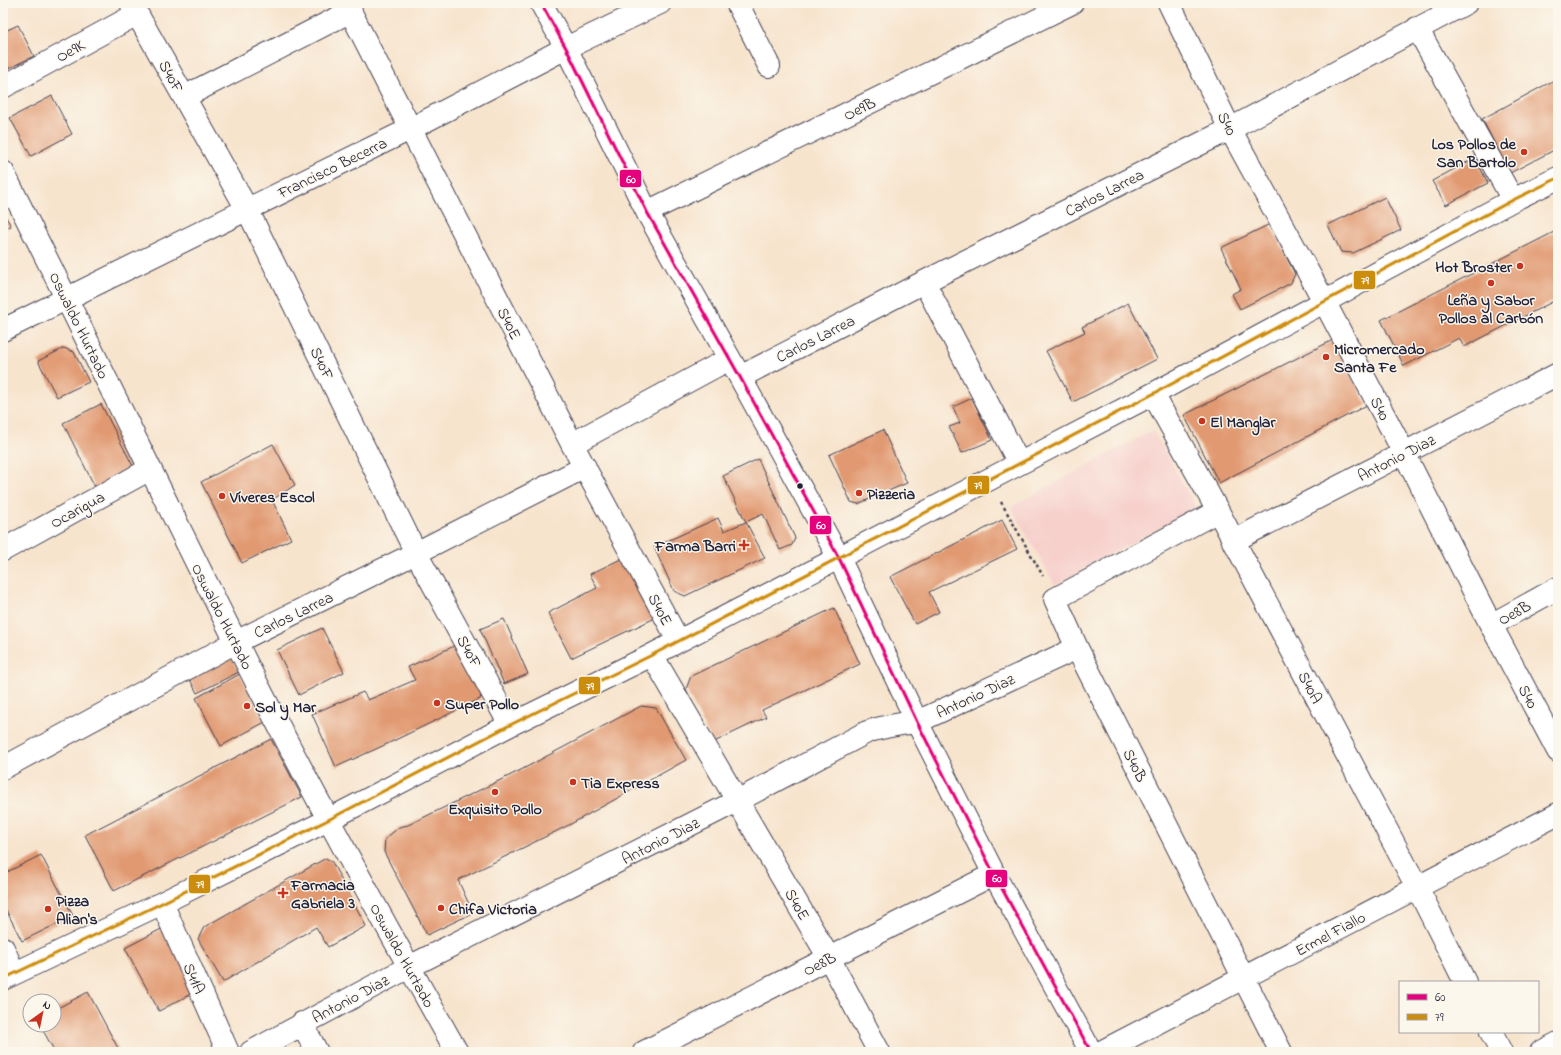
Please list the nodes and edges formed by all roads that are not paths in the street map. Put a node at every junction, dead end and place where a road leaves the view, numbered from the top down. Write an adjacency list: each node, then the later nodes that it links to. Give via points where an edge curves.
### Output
1 (541, 3): 10 (street)
2 (660, 3): 10 (street, Francisco Becerra)
3 (737, 3): 11 (street)
4 (1072, 3): 20 (street, Oe9B)
5 (1169, 3): 15 (street, S40)
6 (1466, 3): 9 (street, Carlos Larrea)
7 (349, 7): 13 (street); 14 (street, S40E)
8 (134, 8): 12 (street, Oe9K); 13 (street, S40F)
9 (1417, 28): 15 (street, Carlos Larrea); 18 (street)
10 (566, 48): 14 (street, Francisco Becerra); 20 (street)
11 (769, 66)
12 (3, 87)
13 (184, 97): 19 (street, S40F)
14 (410, 128): 19 (street, Francisco Becerra); 28 (street, S40E)
15 (1230, 129): 21 (street, Carlos Larrea); 23 (street, S40)
16 (3, 172): 22 (street, Oswaldo Hurtado)
17 (1558, 178): 18 (street)
18 (1513, 200): 23 (street)
19 (247, 209): 22 (street, Francisco Becerra); 36 (street, S40F)
20 (647, 212): 25 (street)
21 (924, 282): 25 (street, Carlos Larrea); 30 (street)
22 (67, 298): 24 (street, Francisco Becerra); 32 (street, Oswaldo Hurtado)
23 (1324, 301): 27 (street); 29 (street, S40)
24 (3, 330)
25 (735, 368): 28 (street, Carlos Larrea); 37 (street)
26 (1558, 374): 29 (street, Antonio Diaz)
27 (1153, 394): 30 (street); 33 (street, S40A)
28 (572, 444): 31 (street, S40E)
29 (1404, 453): 34 (street, Antonio Diaz); 39 (street, S40)
30 (1019, 463): 37 (street)
31 (585, 467): 36 (street, Carlos Larrea); 40 (street, S40E)
32 (150, 469): 35 (street, Ocarigua); 41 (street, Oswaldo Hurtado)
33 (1218, 511): 34 (street, S40A); 42 (street, S40B, via 1055,599)
34 (1233, 542): 52 (street, S40A)
35 (3, 550)
36 (416, 553): 41 (street, Carlos Larrea); 45 (street, S40F)
37 (839, 558): 40 (street); 44 (street)
38 (1558, 588): 39 (street, Oe8B)
39 (1491, 625): 46 (street, S40)
40 (678, 640): 43 (street)
41 (236, 642): 47 (street, Carlos Larrea); 50 (street, Oswaldo Hurtado)
42 (1077, 648): 44 (street, Antonio Diaz); 58 (street, S40B)
43 (652, 655): 45 (street); 48 (street, S40E)
44 (917, 722): 48 (street, Antonio Diaz, via 879,727 867,732); 51 (street)
45 (510, 725): 50 (street)
46 (1558, 751)
47 (3, 768)
48 (737, 801): 55 (street, S40E); 56 (street, Antonio Diaz)
49 (1558, 814): 52 (street, Ermel Fiallo)
50 (328, 820): 53 (street); 56 (street, Oswaldo Hurtado)
51 (994, 874): 55 (street, Oe8B); 69 (street)
52 (1417, 888): 58 (street, Ermel Fiallo); 59 (street, S40A)
53 (162, 903): 57 (street); 63 (street, S41A)
54 (3, 948): 57 (street)
55 (829, 958): 67 (street, Oe8B); 68 (street, S40E)
56 (409, 967): 60 (street, Antonio Diaz); 66 (street, Oswaldo Hurtado)
57 (9, 976)
58 (1244, 978): 70 (street, Ermel Fiallo); 71 (street, S40B)
59 (1464, 981)
60 (302, 1023): 64 (street, Antonio Diaz); 65 (street)
61 (1492, 1033): 72 (street)
62 (1558, 1043): 73 (street)
63 (228, 1052)
64 (251, 1052)
65 (317, 1052)
66 (457, 1052)
67 (644, 1052)
68 (878, 1052)
69 (1091, 1052)
70 (1101, 1052)
71 (1281, 1052)
72 (1501, 1052)
73 (1541, 1052)

